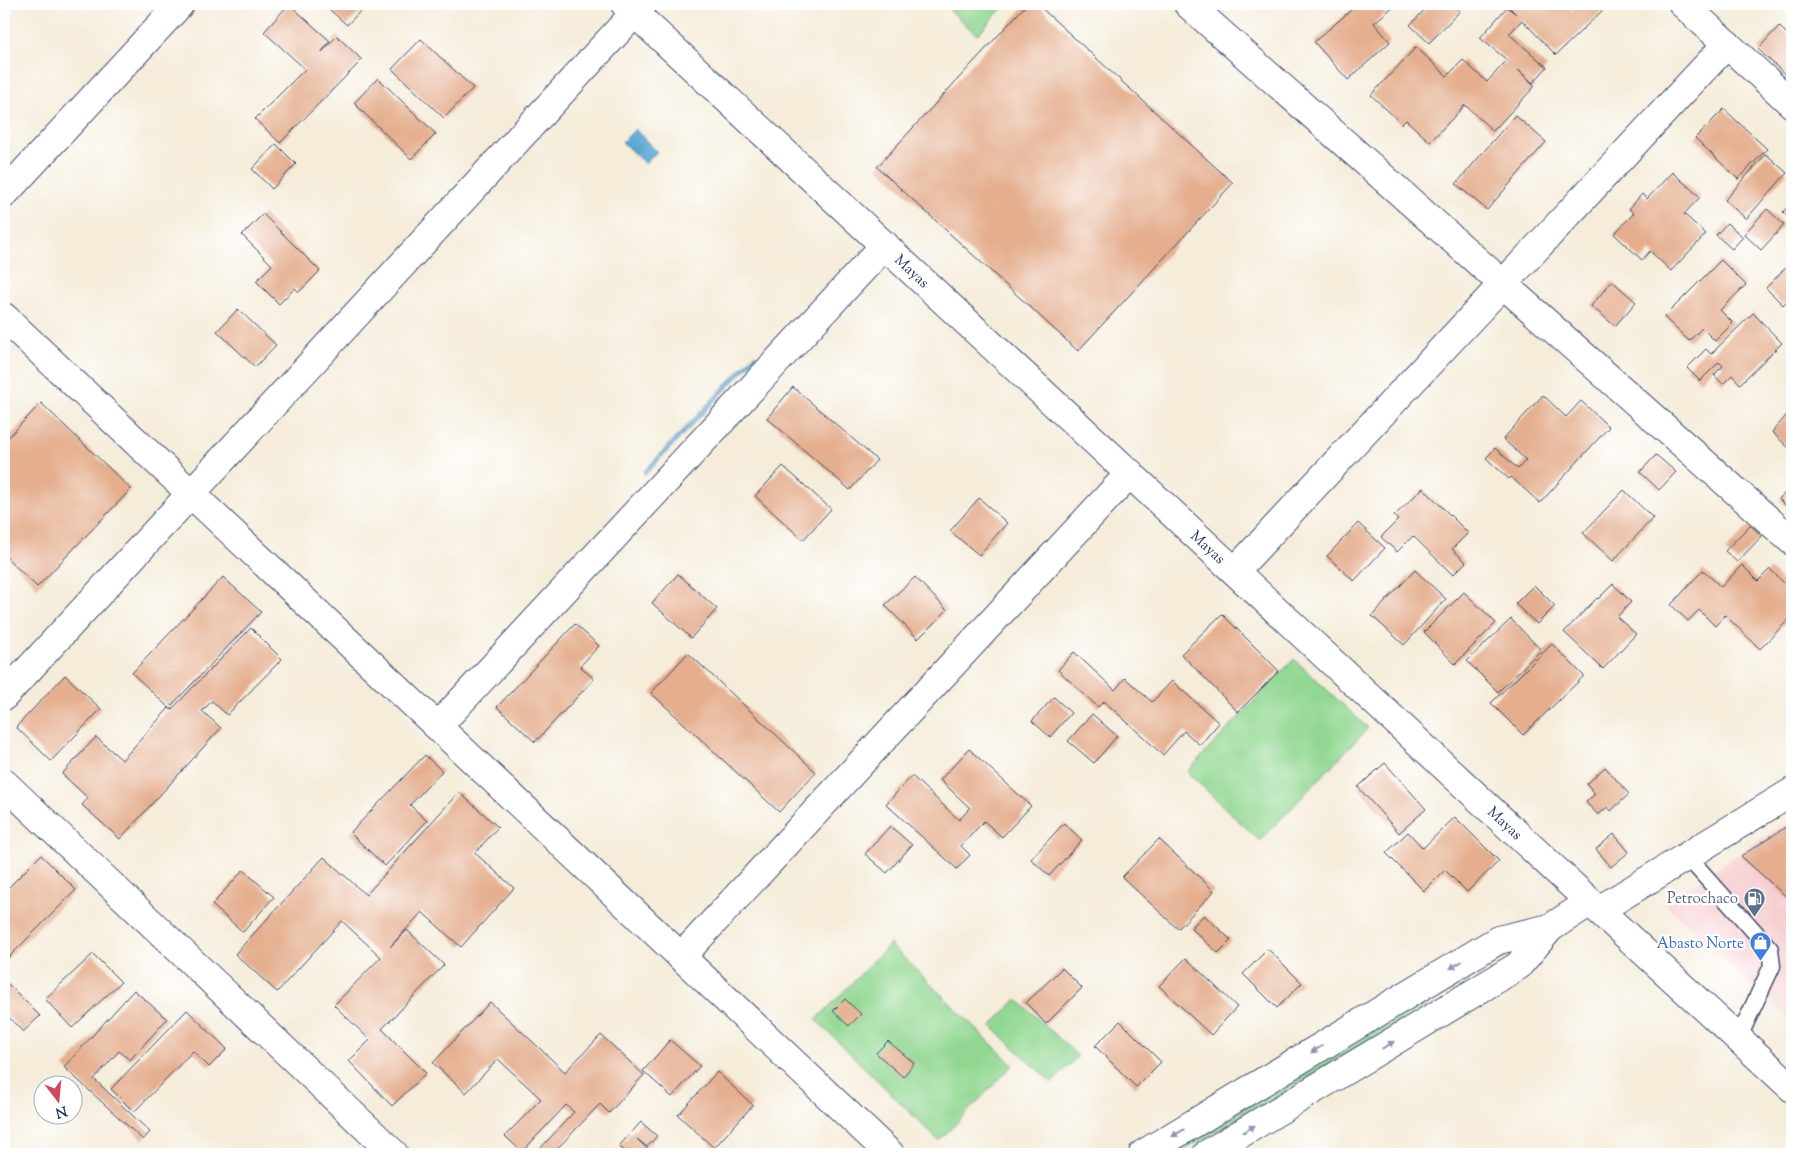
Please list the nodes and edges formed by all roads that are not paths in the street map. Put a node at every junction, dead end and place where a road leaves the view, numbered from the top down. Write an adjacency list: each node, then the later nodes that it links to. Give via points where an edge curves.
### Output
1 (180, 4): 7 (street)
2 (1188, 4): 9 (street)
3 (1683, 4): 5 (street)
4 (634, 7): 8 (street, Mayas); 12 (street)
5 (1727, 44): 6 (street); 9 (street)
6 (1792, 104)
7 (4, 194)
8 (884, 245): 11 (street, Mayas); 16 (street)
9 (1504, 284): 13 (street); 14 (street)
10 (4, 317): 12 (street)
11 (1130, 474): 14 (street, Mayas); 22 (street)
12 (191, 493): 15 (street); 16 (street)
13 (1792, 541)
14 (1235, 571): 20 (street, Mayas)
15 (4, 696)
16 (438, 726): 22 (street)
17 (4, 783): 25 (street)
18 (1792, 792): 19 (street)
19 (1687, 856): 20 (street); 23 (lane, via 1772,954 1772,966)
20 (1594, 906): 21 (street); 23 (street, Mayas)
21 (1550, 928): 27 (street, one-way to 27, via 1498,940); 28 (street, one-way to 21, via 1518,966)
22 (681, 956): 26 (street)
23 (1738, 1038): 24 (street, Mayas)
24 (1792, 1088)
25 (394, 1154)
26 (890, 1154)
27 (1143, 1154)
28 (1207, 1154)

